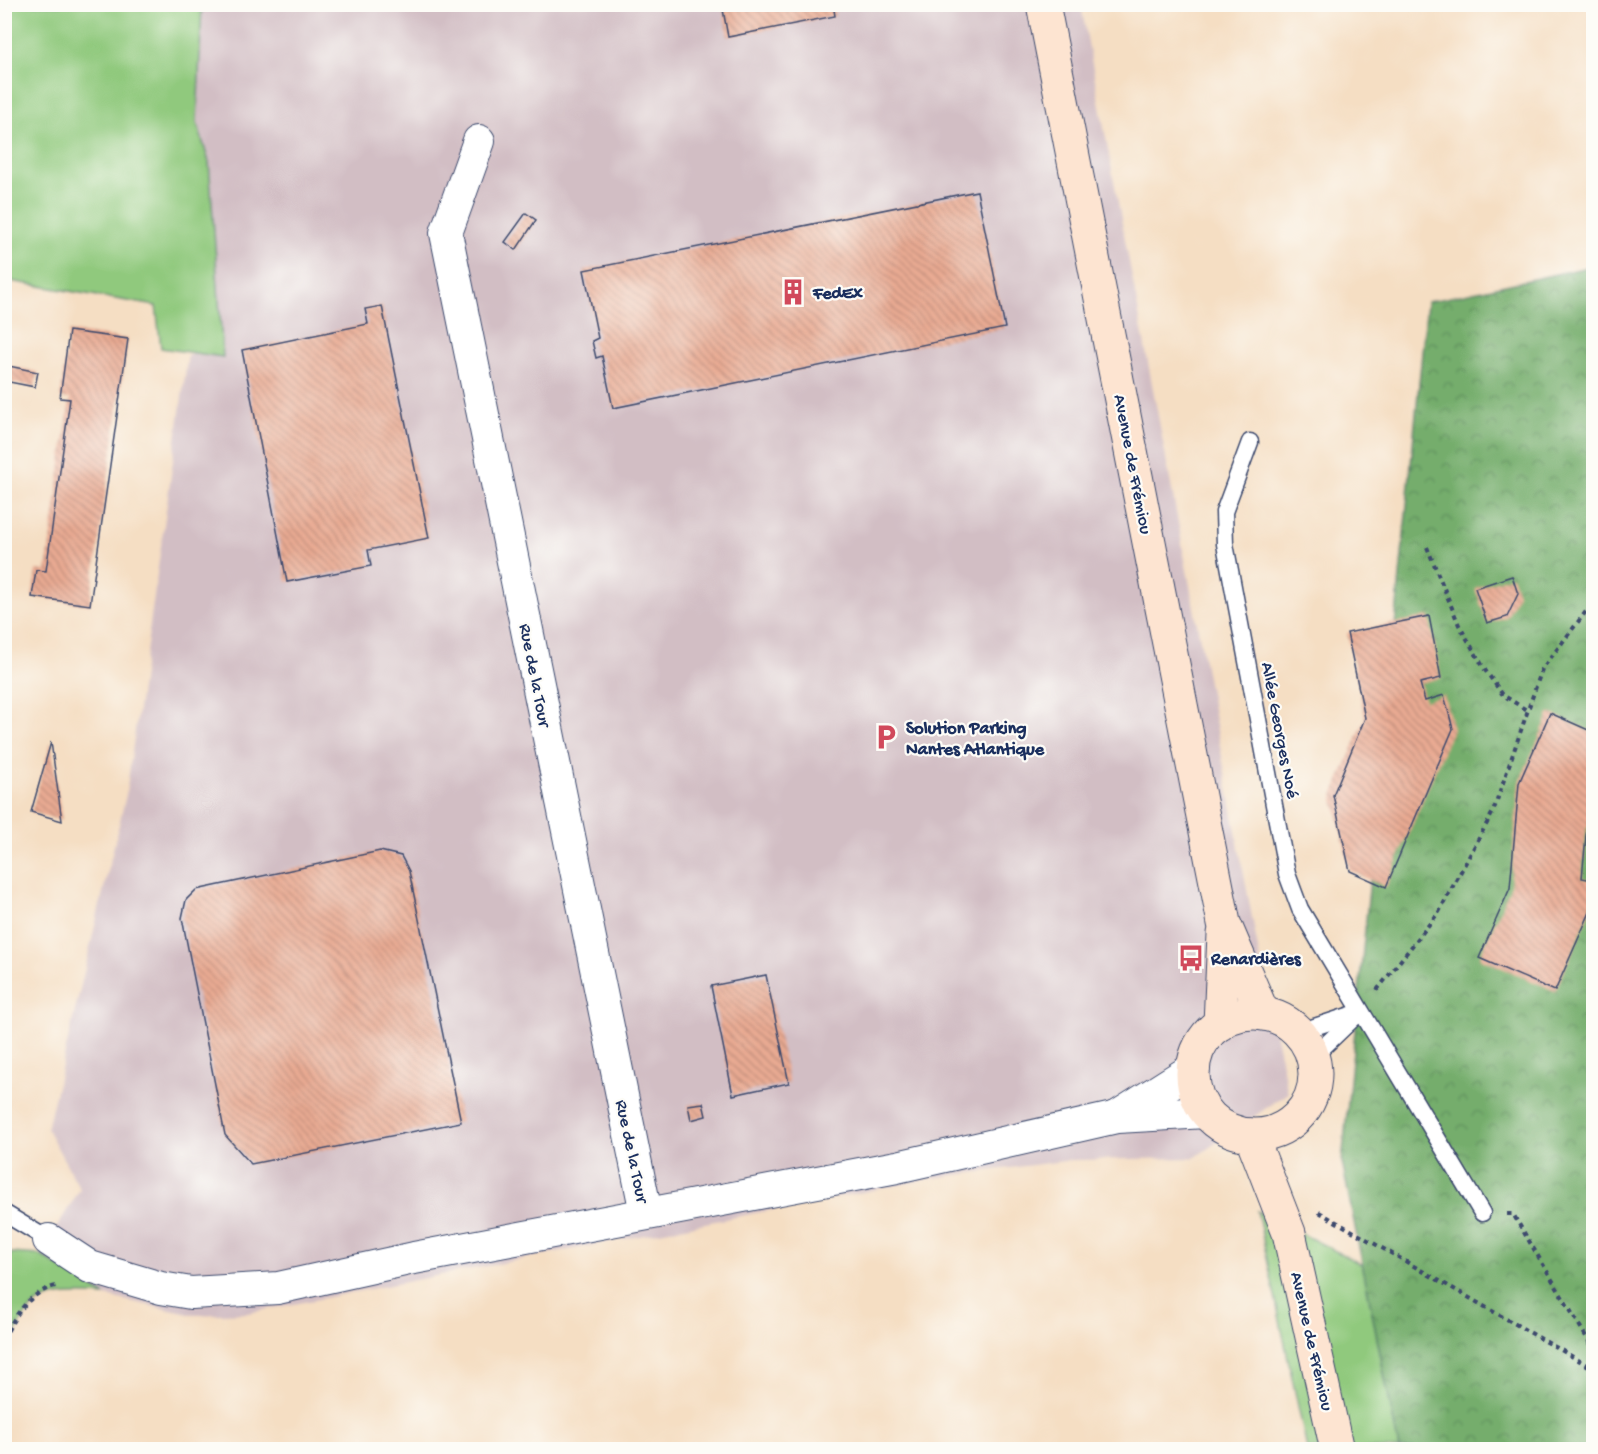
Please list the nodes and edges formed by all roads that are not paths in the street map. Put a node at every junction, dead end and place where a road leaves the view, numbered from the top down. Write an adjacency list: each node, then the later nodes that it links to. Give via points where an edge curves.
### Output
1 (1043, 4): 4 (main road, Avenue de Frémiou)
2 (479, 141): 14 (street, Rue de la Tour, via 446,233)
3 (1250, 442): 5 (lane, Allée Georges Noé, via 1224,512 1225,544 1287,874 1300,909)
4 (1224, 923): 6 (main road, Avenue de Frémiou); 7 (main road, Avenue de Frémiou)
5 (1360, 1012): 8 (lane); 8 (lane); 15 (lane, Allée Georges Noé)
6 (1263, 1014): 7 (main road, via 1248,1013); 8 (main road, via 1282,1020)
7 (1220, 1024): 9 (main road, via 1198,1051)
8 (1306, 1045): 12 (main road, via 1315,1078 1310,1099 1298,1117)
9 (1194, 1068): 10 (main road, via 1194,1083); 11 (street, Rue de la Tour)
10 (1206, 1112): 11 (street, Rue de la Tour); 12 (main road, via 1234,1132)
11 (1117, 1117): 14 (street, Rue de la Tour, via 897,1167)
12 (1266, 1132): 17 (main road, Avenue de Frémiou)
13 (4, 1213): 16 (lane, Rue de la Tour)
14 (646, 1213): 16 (street, Rue de la Tour, via 279,1288 191,1293 90,1268)
15 (1482, 1213)
16 (50, 1240)
17 (1337, 1449)

